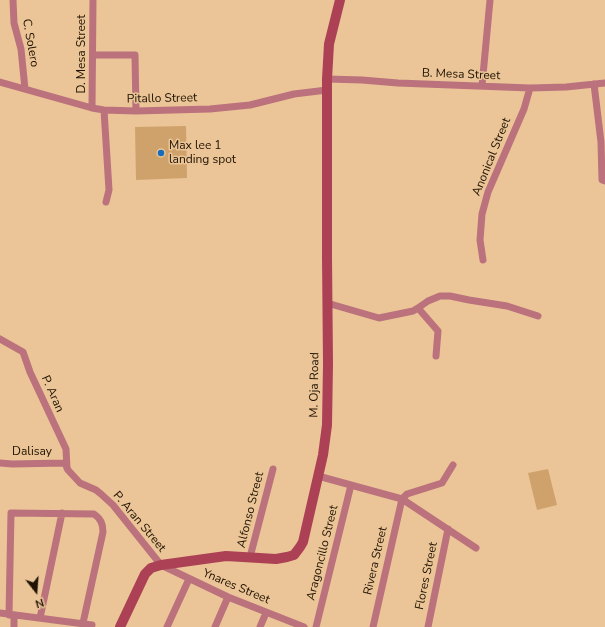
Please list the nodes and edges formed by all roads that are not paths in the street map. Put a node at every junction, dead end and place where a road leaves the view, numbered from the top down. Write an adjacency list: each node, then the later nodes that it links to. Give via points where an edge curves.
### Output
1 (13, 0): 12 (street, C. Solero, via 14,23 21,50)
2 (93, 0): 5 (street, D. Mesa Street)
3 (340, 0): 6 (street, M. Oja Road, via 329,44)
4 (490, 0): 10 (street)
5 (93, 55): 14 (street, D. Mesa Street); 16 (street, via 135,54)
6 (327, 79): 10 (street, B. Mesa Street); 13 (street, M. Oja Road)
7 (0, 82): 12 (street, Pitallo Street)
8 (605, 83): 9 (street, B. Mesa Street)
9 (594, 84): 11 (street, B. Mesa Street); 17 (street)
10 (482, 86): 11 (street, B. Mesa Street)
11 (530, 88): 21 (street, Anonical Street, via 524,109 488,192 482,214 480,240)
12 (26, 89): 14 (street, Pitallo Street)
13 (327, 90): 16 (street, Pitallo Street, via 294,94 250,105); 22 (street, M. Oja Road)
14 (92, 108): 15 (street, Pitallo Street)
15 (104, 110): 16 (street, Pitallo Street); 20 (street, via 110,190)
16 (136, 111)
17 (603, 142): 18 (street)
18 (604, 161): 19 (street, via 602,180)
19 (605, 181)
20 (106, 202)
21 (483, 260)
22 (327, 303): 23 (street, via 379,318); 31 (street, M. Oja Road, via 327,425)
23 (418, 308): 24 (street, via 434,298 450,296 507,306); 26 (street, via 438,331)
24 (538, 316)
25 (0, 339): 29 (street, P. Aran, via 22,352 66,449)
26 (436, 356)
27 (0, 463): 29 (street, Dalisay)
28 (453, 465): 33 (street, via 442,484 407,494)
29 (66, 467): 38 (street, P. Aran Street, via 80,483 101,494 113,505)
30 (273, 469): 37 (street, Alfonso Street)
31 (318, 476): 32 (street); 37 (street, M. Oja Road, via 303,542 294,555 276,559)
32 (351, 485): 33 (street); 53 (street, Aragoncillo Street)
33 (402, 499): 35 (street); 54 (street, Rivera Street)
34 (62, 514): 43 (street, via 11,513); 44 (street); 45 (street, via 94,514 103,524)
35 (448, 529): 36 (street); 55 (street, Flores Street)
36 (476, 548)
37 (250, 557): 38 (street, M. Oja Road, via 226,556)
38 (161, 565): 39 (street, Ynares Street); 48 (street, M. Oja Road, via 151,568 145,574)
39 (189, 579): 40 (street, Ynares Street); 49 (street)
40 (228, 597): 41 (street, Ynares Street); 50 (street)
41 (266, 612): 51 (street); 52 (street, Ynares Street)
42 (0, 613): 43 (street)
43 (11, 615): 44 (street); 47 (street)
44 (40, 618): 45 (street)
45 (83, 623): 46 (street)
46 (92, 624)
47 (14, 627)
48 (120, 627)
49 (167, 627)
50 (214, 627)
51 (260, 627)
52 (304, 627)
53 (316, 627)
54 (373, 627)
55 (428, 627)

